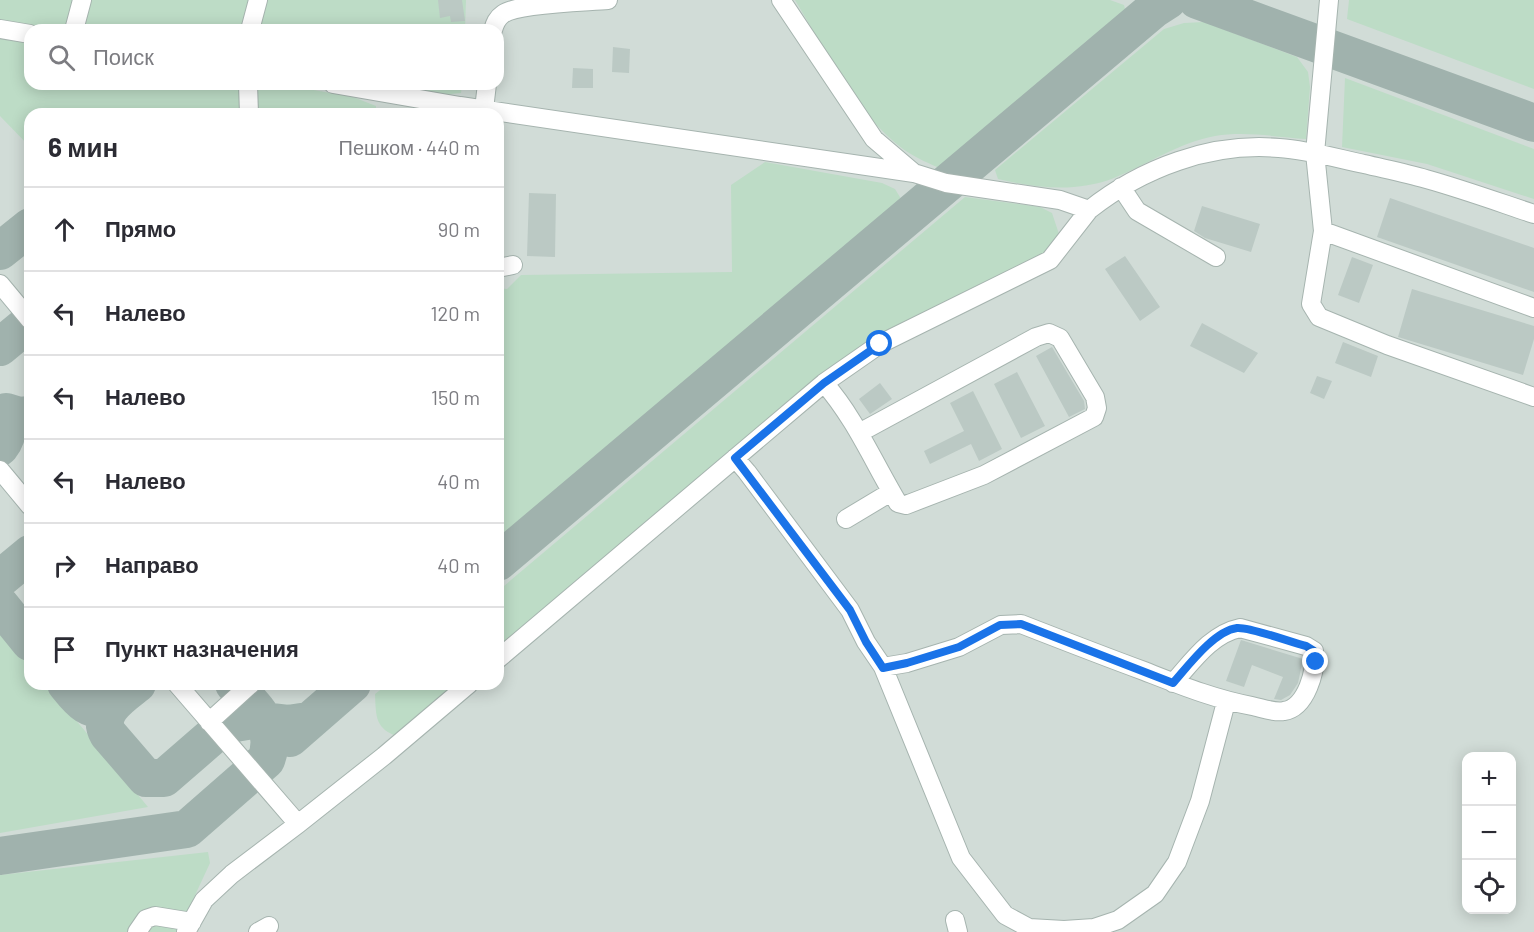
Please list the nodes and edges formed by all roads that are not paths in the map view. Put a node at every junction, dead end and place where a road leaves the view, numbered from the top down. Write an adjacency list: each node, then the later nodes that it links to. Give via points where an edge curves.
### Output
1 (82, 0): 6 (lane)
2 (258, 0): 7 (lane)
3 (608, 0): 8 (lane, via 519,8 504,13)
4 (781, 0): 19 (lane, via 874,139)
5 (1329, 0): 18 (lane)
6 (76, 24)
7 (252, 24)
8 (494, 24)
9 (0, 29): 10 (lane)
10 (24, 33)
11 (248, 90): 14 (lane)
12 (486, 90): 16 (lane)
13 (417, 91): 15 (lane)
14 (249, 108)
15 (451, 108)
16 (484, 108)
17 (504, 112): 19 (lane)
18 (1316, 153): 20 (lane, via 1278,148 1223,150 1186,157); 22 (lane, via 1425,178); 23 (lane)
19 (914, 173): 21 (lane, via 946,183 1060,200)
20 (1121, 187): 21 (lane); 24 (lane, via 1137,211)
21 (1089, 210): 28 (lane, via 1050,260 880,344)
22 (1534, 214)
23 (1323, 231): 26 (lane); 29 (lane, via 1311,304 1319,317)
24 (1216, 257)
25 (0, 284): 27 (lane)
26 (1534, 308)
27 (24, 313)
28 (824, 383): 30 (lane); 31 (lane)
29 (1534, 397)
30 (859, 432): 33 (lane); 33 (lane, via 1049,333 1060,338 1095,398 1094,417 984,475 906,505 898,503)
31 (735, 458): 36 (lane); 37 (lane, via 850,610)
32 (0, 470): 34 (lane)
33 (891, 492): 35 (lane)
34 (24, 499)
35 (846, 519)
36 (504, 654)
37 (883, 668): 38 (lane, via 959,647 1000,625 1021,624); 42 (lane, via 961,858 1005,915 1029,928 1094,928 1118,920 1155,894 1177,862 1200,801)
38 (1173, 683): 42 (lane); 42 (lane, via 1216,637 1228,630 1240,628 1314,651 1316,662 1306,690 1291,710 1281,712)
39 (182, 690): 43 (lane)
40 (244, 690): 43 (lane)
41 (462, 690): 44 (lane)
42 (1226, 702)
43 (209, 722): 44 (lane)
44 (298, 824): 45 (lane, via 204,900)
45 (189, 927): 46 (lane, via 155,916 146,919)
46 (137, 932)

